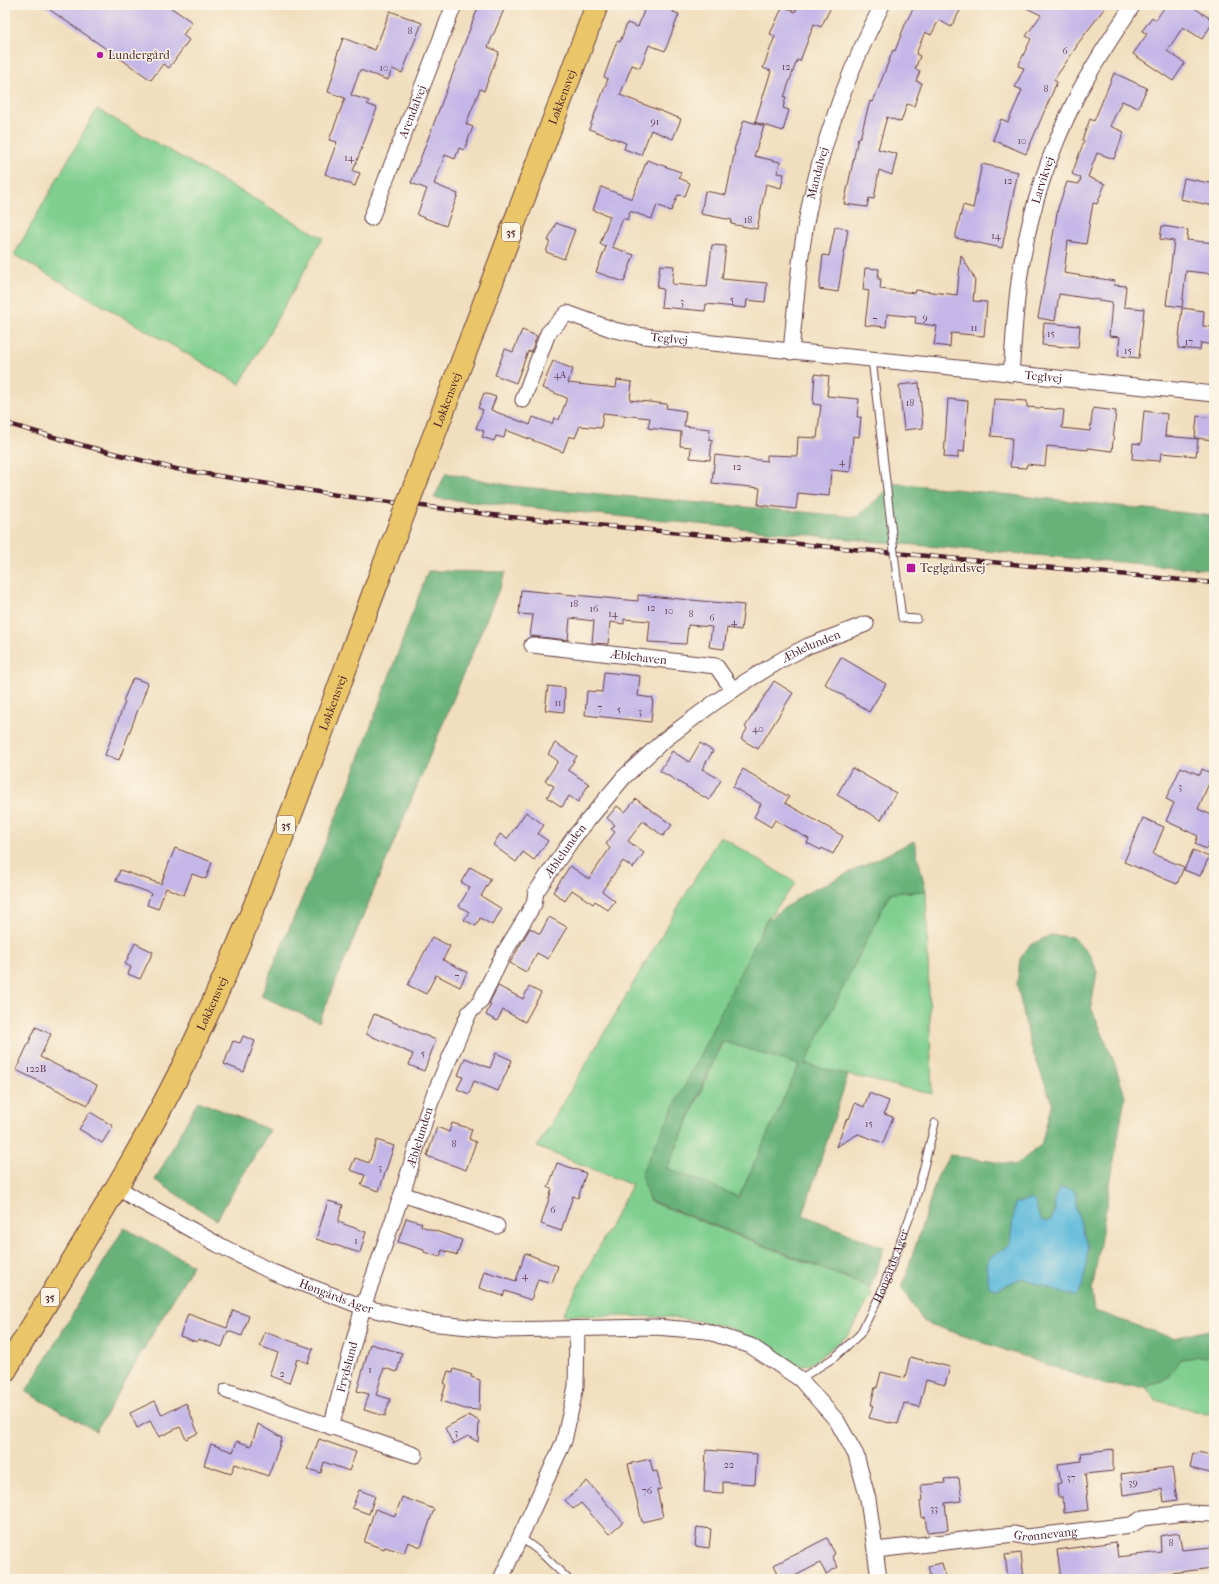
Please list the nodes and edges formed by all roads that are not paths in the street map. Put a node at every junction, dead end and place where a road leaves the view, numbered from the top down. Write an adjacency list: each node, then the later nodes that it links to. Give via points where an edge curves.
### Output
1 (454, 5): 5 (street, Arendalvej)
2 (597, 5): 16 (main road, Løkkensvej / 35, bridge, via 265,883 180,1072)
3 (882, 5): 6 (street, Mandalvej, via 846,86 827,141 812,197 801,254)
4 (1133, 5): 8 (street, Larvikvej, via 1105,46 1076,99 1052,153 1034,210 1021,268)
5 (371, 218)
6 (791, 352): 7 (street, Teglvej); 10 (street, Teglvej, via 644,336 614,330 567,313 548,333)
7 (872, 359): 8 (street, Teglvej); 11 (lane, bridge, via 902,618)
8 (1011, 374): 9 (street, Teglvej)
9 (1214, 394)
10 (523, 400)
11 (916, 619)
12 (866, 624): 14 (street, Æblelunden, via 808,646)
13 (532, 645): 14 (street, Æblehaven, via 716,666)
14 (733, 690): 17 (street, Æblelunden, via 663,741 624,777 574,837 536,892 534,904 504,953 480,1002 469,1013 430,1104)
15 (935, 1123): 22 (lane, Høngårds Ager, via 914,1206 876,1302 860,1334 835,1357)
16 (117, 1186): 19 (street, Høngårds Ager, via 217,1244 272,1272); 21 (main road, Løkkensvej / 35)
17 (402, 1194): 18 (street); 19 (street, Æblelunden)
18 (497, 1226)
19 (363, 1307): 20 (street, Høngårds Ager, via 429,1323 499,1330); 24 (street, Frydslund)
20 (577, 1329): 22 (street, Høngårds Ager, via 655,1326 706,1331 751,1346); 27 (street, via 576,1386 564,1441)
21 (5, 1371)
22 (800, 1379): 28 (street, Høngårds Ager, via 837,1421 856,1456 868,1498)
23 (227, 1392): 24 (street)
24 (331, 1427): 25 (street)
25 (415, 1455)
26 (1214, 1514): 28 (street, Grønnevang, via 1185,1513 1143,1518 1131,1525 1026,1537 1014,1534)
27 (520, 1537): 29 (street); 30 (lane)
28 (876, 1550): 31 (street, Høngårds Ager)
29 (501, 1579)
30 (568, 1579)
31 (879, 1579)

